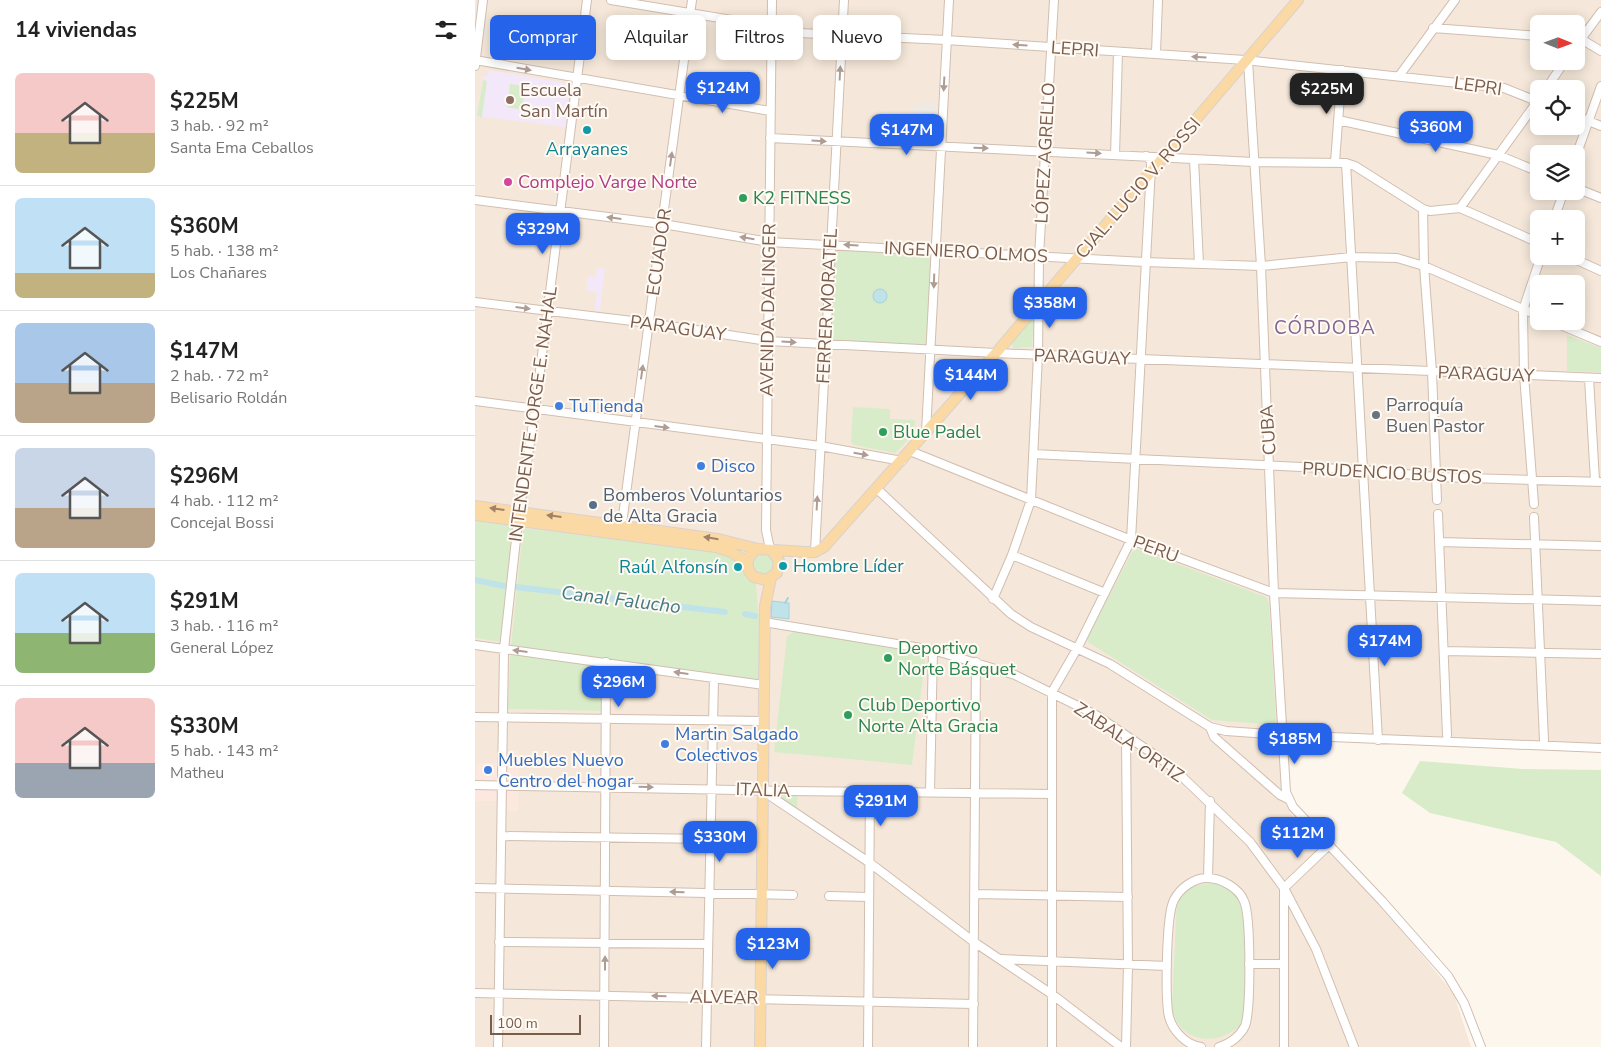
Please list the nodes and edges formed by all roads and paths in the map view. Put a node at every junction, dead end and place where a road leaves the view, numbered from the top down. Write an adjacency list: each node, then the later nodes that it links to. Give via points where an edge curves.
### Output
1 (483, 0): 30 (street)
2 (587, 0): 33 (street, INTENDENTE JORGE E. NAHAL)
3 (611, 0): 13 (street, LEPRI)
4 (691, 0): 13 (street, ECUADOR)
5 (772, 0): 14 (street, AVENIDA DALINGER)
6 (844, 0): 15 (street, FERRER MORATEL)
7 (949, 0): 21 (street)
8 (1054, 0): 23 (street, LÓPEZ AGRELLO)
9 (1158, 0): 26 (street)
10 (1298, 0): 29 (main road, CJAL. LUCIO V. ROSSI)
11 (1455, 0): 17 (street)
12 (1601, 12): 18 (street)
13 (690, 13): 16 (street, LEPRI); 35 (street, ECUADOR)
14 (772, 15)
15 (843, 15)
16 (716, 18)
17 (1433, 28): 19 (street); 32 (street)
18 (1585, 32)
19 (1530, 35)
20 (901, 38): 21 (street, LEPRI)
21 (947, 40): 23 (street, LEPRI, one-way to 21); 46 (street, one-way to 46)
22 (1585, 44): 24 (street)
23 (1051, 47): 25 (street, LEPRI); 47 (street, LÓPEZ AGRELLO)
24 (1601, 51)
25 (1118, 52): 26 (street, LEPRI); 48 (street)
26 (1156, 53): 29 (street, LEPRI, one-way to 26)
27 (771, 60): 37 (street, AVENIDA DALINGER)
28 (841, 60): 44 (street, FERRER MORATEL, one-way to 28)
29 (1248, 61): 31 (street, LEPRI); 51 (main road, CJAL. LUCIO V. ROSSI); 53 (street, CUBA)
30 (475, 62): 33 (street, one-way to 33)
31 (1342, 70): 32 (street, LEPRI); 39 (street)
32 (1399, 76): 36 (street, LEPRI, via 1504,88)
33 (577, 78): 35 (street); 63 (street, INTENDENTE JORGE E. NAHAL)
34 (1601, 86): 41 (street)
35 (680, 94): 37 (street); 64 (street, ECUADOR, one-way to 35)
36 (1530, 98)
37 (770, 111): 43 (street, AVENIDA DALINGER)
38 (1530, 112): 49 (street)
39 (1338, 120): 49 (street); 54 (street)
40 (1585, 120): 41 (street)
41 (1588, 121): 42 (street); 45 (street)
42 (1601, 126)
43 (770, 138): 44 (street, one-way to 44); 66 (street, AVENIDA DALINGER)
44 (836, 142): 46 (street); 67 (street, FERRER MORATEL)
45 (1580, 145)
46 (942, 146): 47 (street, one-way to 47); 68 (street)
47 (1045, 151): 48 (street, one-way to 48); 69 (street, LÓPEZ AGRELLO)
48 (1115, 155): 50 (street)
49 (1499, 155): 56 (street); 61 (street)
50 (1146, 156): 51 (street); 57 (street, via 1151,163)
51 (1166, 157): 52 (street); 57 (main road, CJAL. LUCIO V. ROSSI)
52 (1194, 159): 53 (street); 73 (street)
53 (1254, 162): 54 (street); 76 (street, CUBA)
54 (1335, 162): 55 (street)
55 (1346, 163): 62 (street); 71 (street)
56 (1530, 168)
57 (1151, 174): 70 (main road, CJAL. LUCIO V. ROSSI); 72 (street)
58 (1585, 192): 59 (street)
59 (1601, 198)
60 (475, 200): 63 (street, INGENIERO OLMOS)
61 (1460, 208): 62 (street); 65 (street)
62 (1423, 209): 77 (street)
63 (560, 212): 64 (street, INGENIERO OLMOS, one-way to 63); 82 (street, INTENDENTE JORGE E. NAHAL)
64 (663, 224): 66 (street, INGENIERO OLMOS, one-way to 64); 84 (street, ECUADOR)
65 (1530, 239)
66 (769, 242): 67 (street, INGENIERO OLMOS); 86 (street, AVENIDA DALINGER)
67 (830, 244): 68 (street, INGENIERO OLMOS, one-way to 67); 88 (street, FERRER MORATEL)
68 (935, 250): 69 (street, INGENIERO OLMOS); 89 (street, one-way to 89)
69 (1039, 256): 70 (street, INGENIERO OLMOS); 80 (street, LÓPEZ AGRELLO)
70 (1078, 257): 72 (street, INGENIERO OLMOS); 80 (main road, CJAL. LUCIO V. ROSSI)
71 (1352, 258): 76 (street, INGENIERO OLMOS); 77 (street, INGENIERO OLMOS, via 1397,258); 94 (street)
72 (1145, 262): 73 (street, INGENIERO OLMOS); 92 (street)
73 (1199, 264): 76 (street, INGENIERO OLMOS)
74 (1585, 264): 78 (street)
75 (1538, 265): 81 (street)
76 (1261, 266): 93 (street, CUBA)
77 (1423, 266): 81 (street, INGENIERO OLMOS); 95 (street)
78 (1601, 271)
79 (475, 302): 82 (street, PARAGUAY, one-way to 82)
80 (1039, 303): 90 (main road, CJAL. LUCIO V. ROSSI); 91 (street, LÓPEZ AGRELLO)
81 (1523, 310): 83 (street, INGENIERO OLMOS); 96 (street)
82 (548, 311): 84 (street, PARAGUAY); 100 (street, INTENDENTE JORGE E. NAHAL)
83 (1530, 313)
84 (649, 323): 86 (street, PARAGUAY); 101 (street, ECUADOR, one-way to 84)
85 (1572, 330): 87 (street)
86 (768, 341): 88 (street, PARAGUAY, one-way to 88); 103 (street, AVENIDA DALINGER)
87 (1601, 342)
88 (825, 344): 89 (street, PARAGUAY); 104 (street, FERRER MORATEL)
89 (931, 349): 90 (street, PARAGUAY); 102 (street)
90 (996, 353): 91 (street, PARAGUAY); 102 (main road, CJAL. LUCIO V. ROSSI)
91 (1038, 355): 92 (street, PARAGUAY); 106 (street, LÓPEZ AGRELLO)
92 (1140, 359): 93 (street, PARAGUAY); 107 (street)
93 (1264, 364): 94 (street, PARAGUAY); 109 (street, CUBA)
94 (1358, 369): 95 (street, PARAGUAY); 110 (street)
95 (1432, 372): 96 (street, PARAGUAY); 111 (street)
96 (1524, 375): 97 (street, PARAGUAY); 112 (street)
97 (1589, 378): 98 (street, PARAGUAY); 113 (street)
98 (1601, 378)
99 (475, 402): 100 (street)
100 (535, 410): 101 (street); 121 (street, INTENDENTE JORGE E. NAHAL)
101 (635, 424): 103 (street, one-way to 103); 123 (street, ECUADOR)
102 (926, 433): 105 (main road, CJAL. LUCIO V. ROSSI)
103 (767, 439): 104 (street); 128 (street, AVENIDA DALINGER)
104 (820, 446): 108 (street, one-way to 108); 129 (street, FERRER MORATEL, one-way to 104)
105 (910, 451): 108 (main road, CJAL. LUCIO V. ROSSI); 115 (street, PERU)
106 (1033, 454): 107 (street, PRUDENCIO BUSTOS); 115 (street, LÓPEZ AGRELLO)
107 (1136, 458): 109 (street, PRUDENCIO BUSTOS); 124 (street)
108 (902, 461): 114 (main road, CJAL. LUCIO V. ROSSI)
109 (1270, 466): 110 (street, PRUDENCIO BUSTOS); 135 (street, CUBA)
110 (1364, 470): 111 (street, PRUDENCIO BUSTOS); 137 (street)
111 (1436, 477): 112 (street, PRUDENCIO BUSTOS); 116 (street)
112 (1533, 479): 113 (street, PRUDENCIO BUSTOS); 117 (street)
113 (1598, 482)
114 (877, 488): 129 (main road, CJAL. LUCIO V. ROSSI, via 824,547); 139 (street)
115 (1031, 500): 124 (street, PERU); 130 (street, LÓPEZ AGRELLO)
116 (1437, 500)
117 (1534, 504)
118 (475, 506): 121 (main road, one-way to 118)
119 (1438, 514): 125 (street)
120 (475, 515): 121 (main road)
121 (519, 516): 123 (main road); 146 (street, INTENDENTE JORGE E. NAHAL)
122 (1534, 517): 126 (street)
123 (621, 529): 128 (main road, one-way to 123, via 717,539); 131 (main road, via 715,547)
124 (1131, 540): 135 (street, PERU); 136 (street)
125 (1439, 542): 126 (street); 138 (street)
126 (1535, 544): 127 (street); 140 (street)
127 (1601, 546)
128 (765, 549): 129 (main road); 131 (main road, via 752,553); 132 (main road, via 777,556)
129 (811, 552): 132 (main road, CJAL. LUCIO V. ROSSI, via 792,555)
130 (1012, 555): 136 (street); 139 (street, LÓPEZ AGRELLO)
131 (747, 562): 134 (main road, via 751,574)
132 (779, 564): 133 (main road, via 777,573)
133 (771, 578): 134 (main road); 142 (main road)
134 (759, 580): 142 (main road)
135 (1274, 592): 137 (street, PERU); 162 (street, CUBA)
136 (1105, 593): 145 (street)
137 (1369, 595): 138 (street, PERU); 165 (street)
138 (1441, 597): 140 (street, PERU); 148 (street)
139 (993, 599): 145 (street, via 1031,627)
140 (1538, 599): 141 (street, PERU); 149 (street)
141 (1601, 601)
142 (765, 606): 143 (main road)
143 (764, 622): 147 (street, ZABALA ORTIZ); 154 (main road)
144 (475, 645): 146 (street)
145 (1078, 647): 155 (street); 161 (street)
146 (504, 649): 151 (street, one-way to 146); 157 (street, INTENDENTE JORGE E. NAHAL)
147 (933, 650): 152 (street, ZABALA ORTIZ); 174 (street)
148 (1444, 651): 149 (street); 163 (street)
149 (1540, 653): 150 (street); 166 (street)
150 (1601, 654)
151 (606, 662): 153 (street, one-way to 151); 158 (street)
152 (976, 662): 155 (street, ZABALA ORTIZ); 175 (street)
153 (714, 678): 154 (street); 159 (street)
154 (764, 685): 160 (main road)
155 (1052, 692): 164 (street, ZABALA ORTIZ, via 1096,715); 176 (street)
156 (475, 716): 157 (street)
157 (502, 717): 158 (street); 169 (street, INTENDENTE JORGE E. NAHAL)
158 (607, 719): 159 (street); 170 (street)
159 (712, 720): 160 (street); 171 (street)
160 (763, 722): 172 (main road)
161 (1210, 726): 162 (street, via 1226,731); 177 (street, via 1214,737)
162 (1283, 735): 165 (street); 177 (street, CUBA)
163 (1447, 735)
164 (1126, 736): 178 (street, ZABALA ORTIZ, via 1171,766); 196 (street)
165 (1378, 740): 167 (street)
166 (1544, 740)
167 (1601, 748)
168 (475, 785): 169 (street, ITALIA)
169 (501, 785): 170 (street, ITALIA); 179 (street, INTENDENTE JORGE E. NAHAL)
170 (606, 786): 171 (street, ITALIA, one-way to 171); 180 (street)
171 (710, 789): 172 (street, ITALIA); 181 (street)
172 (762, 789): 173 (street, ITALIA); 183 (street); 190 (main road)
173 (871, 791): 174 (street, ITALIA); 183 (street)
174 (930, 791): 175 (street, ITALIA)
175 (975, 792): 176 (street, ITALIA); 191 (street)
176 (1052, 794): 193 (street)
177 (1288, 799): 182 (street)
178 (1210, 801): 184 (street); 187 (street, ZABALA ORTIZ, via 1250,842)
179 (501, 836): 180 (street); 186 (street, INTENDENTE JORGE E. NAHAL)
180 (606, 838): 181 (street); 188 (street)
181 (709, 839): 189 (street)
182 (1328, 846): 187 (street); 228 (street, via 1448,976 1464,1003)
183 (870, 863): 195 (street); 198 (street)
184 (1207, 878): 203 (street, via 1223,881 1243,899 1249,919); 206 (street, via 1185,886 1172,901)
185 (475, 888): 186 (street)
186 (499, 888): 188 (street); 197 (street, INTENDENTE JORGE E. NAHAL)
187 (1284, 888): 204 (street); 227 (street, ZABALA ORTIZ, via 1316,950)
188 (606, 890): 189 (street, one-way to 188); 199 (street)
189 (709, 892): 190 (street); 200 (street)
190 (761, 894): 192 (street); 212 (main road)
191 (974, 894): 193 (street); 198 (street)
192 (793, 895)
193 (1052, 895): 196 (street); 202 (street)
194 (829, 896): 195 (street)
195 (869, 897): 213 (street)
196 (1127, 897): 205 (street)
197 (499, 942): 199 (street); 208 (street, INTENDENTE JORGE E. NAHAL)
198 (974, 942): 201 (street); 214 (street)
199 (605, 943): 200 (street); 209 (street, one-way to 199)
200 (708, 944): 211 (street)
201 (1001, 959): 202 (street); 210 (street)
202 (1053, 961): 205 (street); 210 (street)
203 (1249, 964): 204 (street); 225 (street, via 1245,1025 1230,1042)
204 (1284, 964): 226 (street)
205 (1128, 965): 206 (street); 223 (street)
206 (1167, 966): 224 (street, via 1169,1016 1175,1030 1187,1042)
207 (475, 993): 208 (street, ALVEAR)
208 (498, 994): 209 (street, ALVEAR); 215 (street, INTENDENTE JORGE E. NAHAL)
209 (605, 995): 211 (street, ALVEAR, one-way to 209); 216 (street)
210 (1053, 995): 221 (street); 222 (street)
211 (707, 997): 212 (street, ALVEAR); 217 (street)
212 (760, 998): 213 (street, ALVEAR); 218 (main road)
213 (868, 1001): 214 (street, ALVEAR); 219 (street)
214 (974, 1004): 220 (street)
215 (498, 1047)
216 (604, 1047)
217 (706, 1047)
218 (760, 1047)
219 (868, 1047)
220 (973, 1047)
221 (1052, 1047)
222 (1121, 1047)
223 (1126, 1047)
224 (1201, 1047)
225 (1219, 1047)
226 (1284, 1047)
227 (1354, 1047)
228 (1481, 1047)

